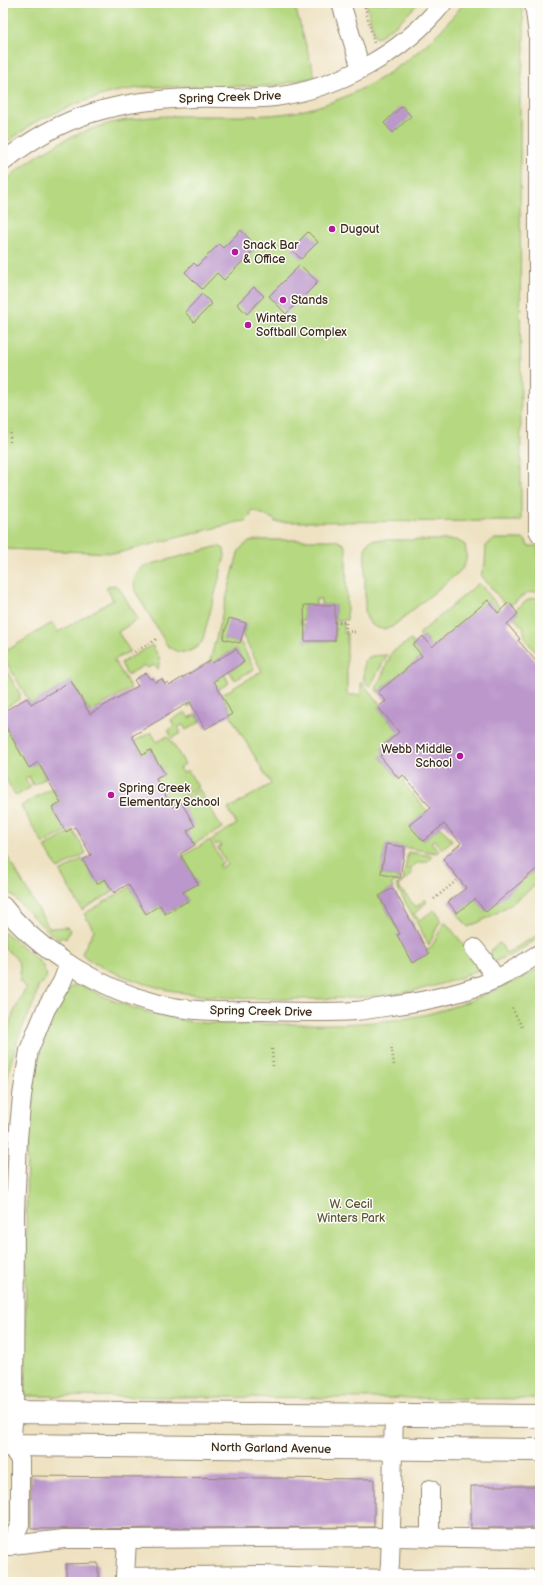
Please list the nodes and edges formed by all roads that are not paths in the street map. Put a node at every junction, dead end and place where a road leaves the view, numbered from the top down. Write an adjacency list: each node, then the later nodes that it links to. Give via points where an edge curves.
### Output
1 (341, 3): 4 (street)
2 (444, 3): 4 (street, Spring Creek Drive, via 401,43)
3 (534, 3): 6 (street, via 538,35)
4 (361, 69): 5 (street, Spring Creek Drive, via 326,84 274,97 174,99 121,104 60,124 36,137)
5 (3, 162)
6 (539, 406): 7 (street)
7 (540, 534)
8 (4, 910): 11 (street, Spring Creek Drive, via 44,946)
9 (474, 948): 12 (street)
10 (540, 954): 12 (street, Spring Creek Drive)
11 (69, 964): 12 (street, Spring Creek Drive, via 114,988 159,1004 212,1011 356,1011 433,1000); 13 (street, via 29,1050)
12 (496, 979)
13 (11, 1133): 14 (street, via 15,1213)
14 (9, 1412): 15 (main road); 17 (street)
15 (394, 1415): 16 (main road); 18 (street)
16 (540, 1416)
17 (6, 1449): 18 (main road, North Garland Avenue); 25 (street, via 20,1460 20,1524)
18 (393, 1449): 19 (main road, North Garland Avenue); 21 (street)
19 (540, 1450)
20 (430, 1489): 22 (street)
21 (391, 1537): 22 (street); 24 (street); 28 (street)
22 (430, 1538): 23 (street)
23 (540, 1539)
24 (127, 1540): 25 (street, via 64,1539); 26 (street, via 126,1577)
25 (5, 1543)
26 (163, 1579): 28 (street, via 259,1575)
27 (540, 1579): 28 (street)
28 (388, 1580)

